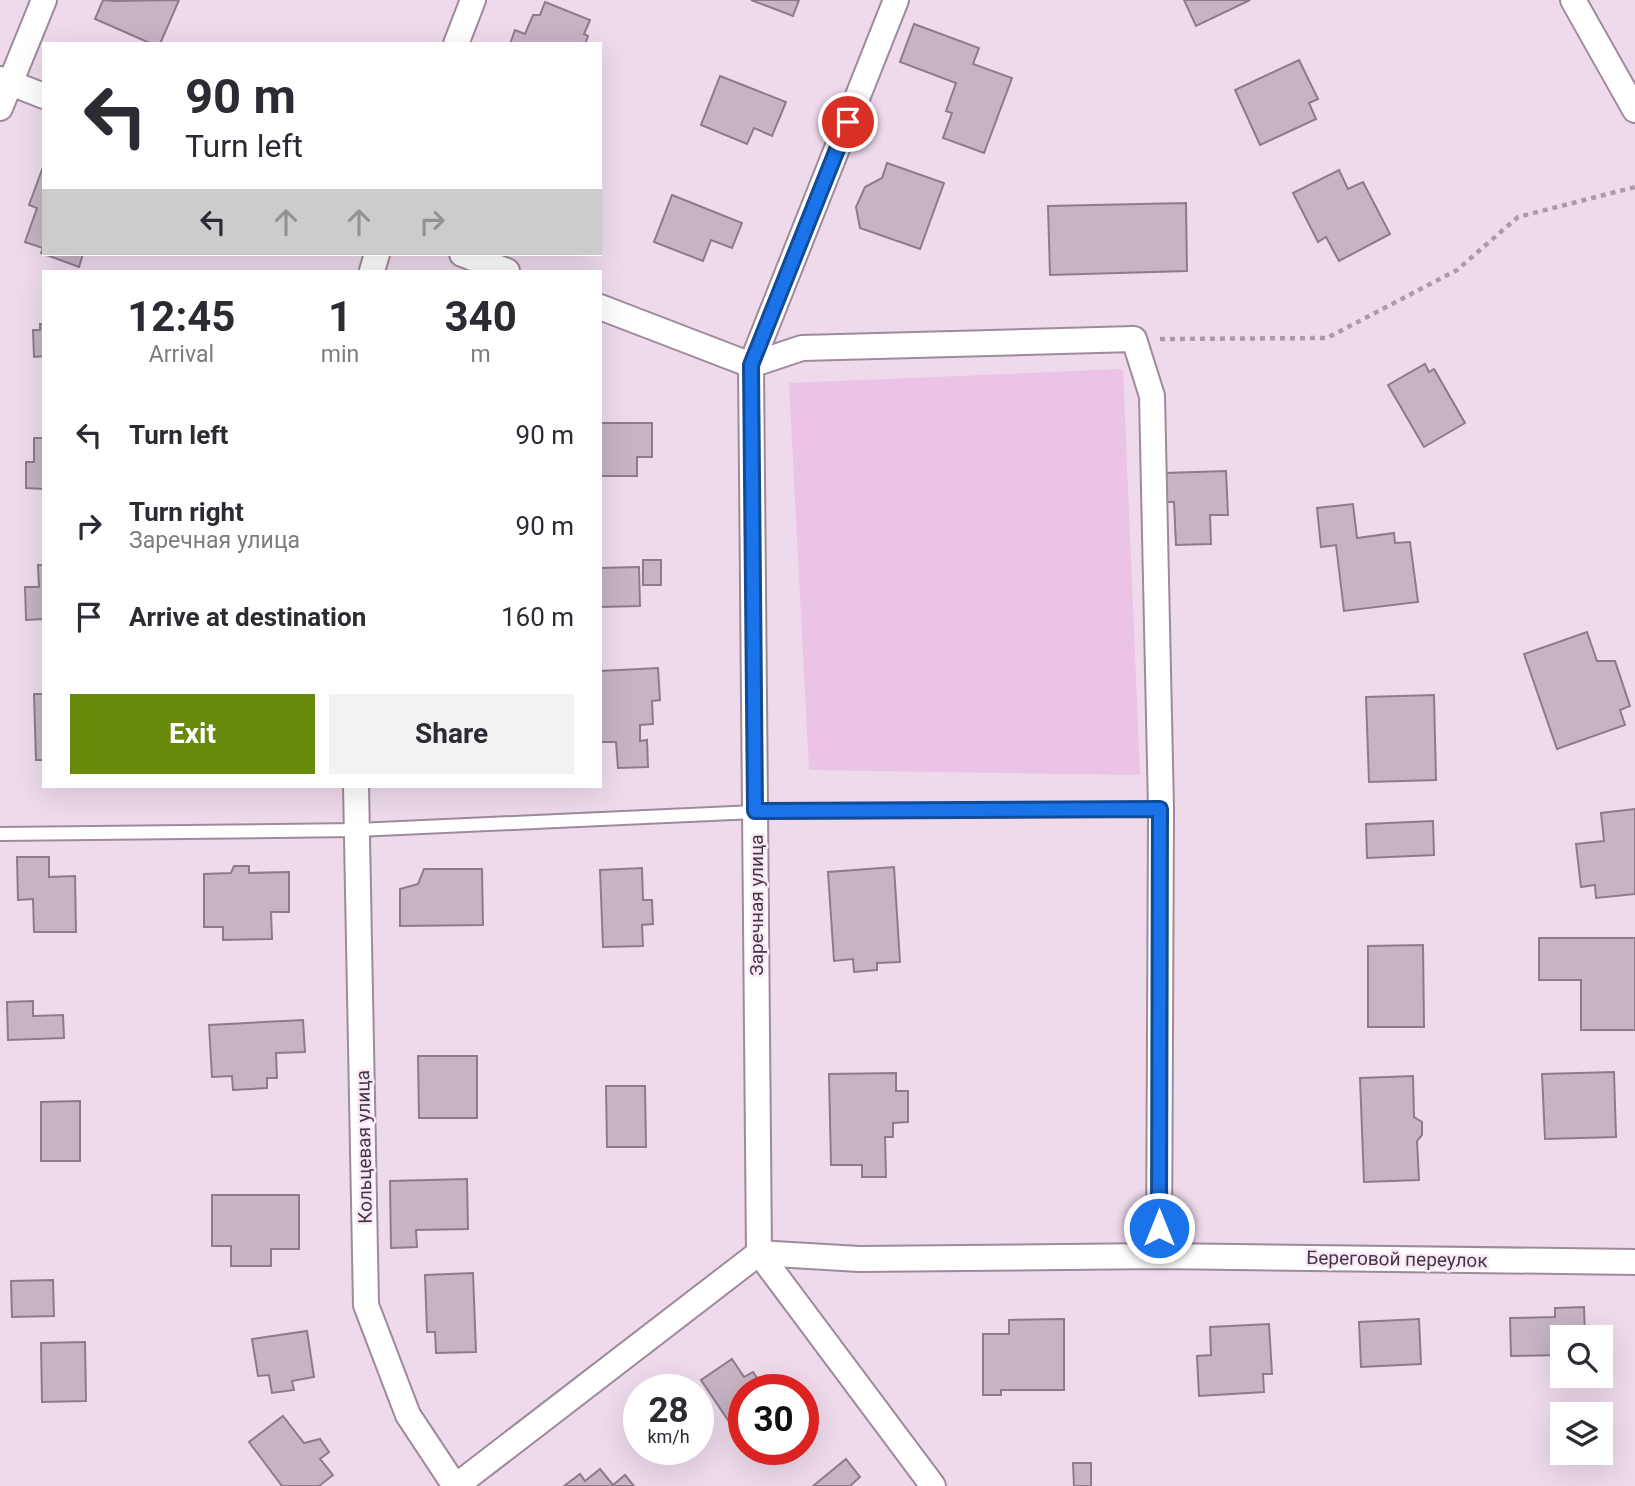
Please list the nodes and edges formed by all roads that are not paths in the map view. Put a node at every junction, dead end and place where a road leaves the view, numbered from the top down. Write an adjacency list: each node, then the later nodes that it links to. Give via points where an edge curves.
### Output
1 (44, 0): 6 (street)
2 (473, 0): 5 (street)
3 (896, 0): 13 (street, Заречная улица)
4 (1573, 0): 9 (street)
5 (457, 42)
6 (6, 81): 7 (street); 8 (street)
7 (42, 95)
8 (0, 108)
9 (1635, 110)
10 (467, 256): 11 (street)
11 (505, 270)
12 (602, 308): 13 (street)
13 (751, 365): 15 (street, via 802,348 1134,339 1152,396); 16 (street, Заречная улица)
14 (356, 788): 17 (street, Кольцевая улица)
15 (1160, 809): 16 (lane); 20 (street)
16 (755, 811): 17 (lane); 19 (street, Заречная улица)
17 (357, 830): 18 (lane); 22 (street, Кольцевая улица, via 366,1305 408,1415)
18 (0, 834)
19 (759, 1253): 20 (street, Береговой переулок, via 859,1259); 22 (street); 23 (street)
20 (1159, 1256): 21 (street, Береговой переулок)
21 (1635, 1262)
22 (456, 1486)
23 (933, 1486)

